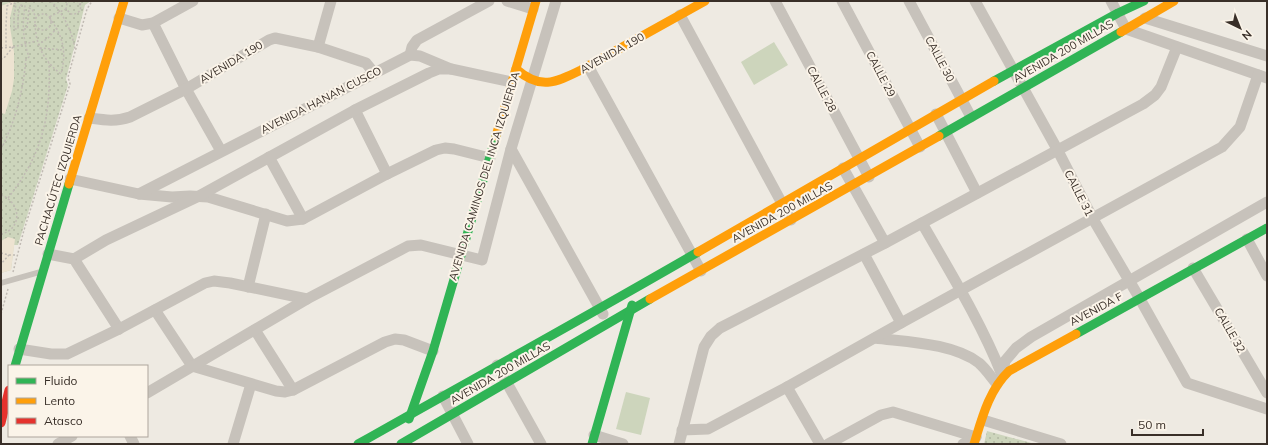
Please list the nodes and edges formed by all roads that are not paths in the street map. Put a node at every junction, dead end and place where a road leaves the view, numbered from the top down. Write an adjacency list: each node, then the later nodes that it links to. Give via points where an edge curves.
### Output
1 (124, 1): 18 (main road, PACHACÚTEC IZQUIERDA)
2 (193, 1): 20 (street)
3 (331, 1): 22 (street)
4 (489, 1): 24 (street, via 417,40)
5 (507, 1): 15 (street)
6 (556, 1): 32 (street, AVENIDA CAMINOS DEL INCA IZQUIERDA)
7 (705, 1): 17 (main road, AVENIDA 190)
8 (775, 1): 49 (street, CALLE 28)
9 (842, 1): 41 (street, CALLE 29)
10 (909, 1): 36 (street, CALLE 30)
11 (975, 1): 29 (street, CALLE 31)
12 (1111, 1): 16 (street)
13 (1144, 1): 16 (main road, AVENIDA 200 MILLAS)
14 (1174, 1): 19 (main road, AVENIDA 200 MILLAS)
15 (535, 5): 28 (main road, AVENIDA CAMINOS DEL INCA IZQUIERDA)
16 (1118, 13): 21 (street); 29 (main road, AVENIDA 200 MILLAS)
17 (680, 15): 26 (main road, AVENIDA 190); 59 (street)
18 (119, 18): 20 (street, via 142,25); 40 (main road, PACHACÚTEC IZQUIERDA)
19 (1145, 18): 21 (main road, AVENIDA 200 MILLAS); 25 (street)
20 (153, 23): 35 (street)
21 (1126, 29): 23 (street); 34 (main road, AVENIDA 200 MILLAS)
22 (318, 47): 30 (street, AVENIDA 190, via 366,63); 35 (street, AVENIDA 190, via 281,38 269,40)
23 (1177, 47): 31 (street); 45 (street, via 1161,87 1155,95 1143,104)
24 (410, 54): 27 (street); 30 (street, AVENIDA HANAN CUSCO)
25 (1267, 56)
26 (588, 66): 32 (main road, AVENIDA 190, via 552,82); 71 (street)
27 (450, 69): 33 (street); 37 (street, via 439,69 429,73)
28 (516, 69): 32 (main road, via 523,77); 33 (main road, AVENIDA CAMINOS DEL INCA IZQUIERDA)
29 (1013, 70): 34 (street, CALLE 31); 36 (main road, AVENIDA 200 MILLAS)
30 (374, 72): 46 (street, AVENIDA HANAN CUSCO)
31 (1263, 77): 62 (street, via 1240,127 1222,147)
32 (532, 81): 44 (street, AVENIDA CAMINOS DEL INCA IZQUIERDA)
33 (512, 82): 48 (main road, AVENIDA CAMINOS DEL INCA IZQUIERDA)
34 (1023, 87): 39 (main road, AVENIDA 200 MILLAS); 45 (street, CALLE 31)
35 (186, 89): 40 (street, AVENIDA 190, via 121,120); 46 (street)
36 (962, 99): 38 (main road, AVENIDA 200 MILLAS); 39 (street, CALLE 30)
37 (355, 110): 47 (street); 51 (street)
38 (936, 114): 41 (main road, AVENIDA 200 MILLAS); 42 (street)
39 (971, 117): 42 (main road, AVENIDA 200 MILLAS)
40 (89, 118): 53 (main road, PACHACÚTEC IZQUIERDA)
41 (910, 129): 43 (street, CALLE 29); 49 (main road, AVENIDA 200 MILLAS)
42 (946, 132): 43 (main road, AVENIDA 200 MILLAS); 55 (street)
43 (920, 147): 52 (main road, AVENIDA 200 MILLAS)
44 (511, 149): 69 (street, AVENIDA CAMINOS DEL INCA IZQUIERDA, via 482,260); 84 (street)
45 (1057, 149): 55 (street); 62 (street, CALLE 31)
46 (221, 151): 56 (street, AVENIDA HANAN CUSCO)
47 (269, 157): 57 (street); 61 (street)
48 (490, 158): 51 (street, via 444,148); 69 (main road, AVENIDA CAMINOS DEL INCA IZQUIERDA)
49 (859, 158): 50 (main road, AVENIDA 200 MILLAS); 52 (street, CALLE 28)
50 (843, 168): 54 (street); 59 (main road, AVENIDA 200 MILLAS)
51 (387, 174): 61 (street)
52 (869, 177): 54 (main road, AVENIDA 200 MILLAS)
53 (70, 179): 56 (street); 68 (main road, PACHACÚTEC IZQUIERDA)
54 (854, 185): 63 (main road, AVENIDA 200 MILLAS); 67 (street)
55 (977, 193): 64 (street)
56 (139, 194): 57 (street)
57 (197, 197): 60 (street, via 208,197); 72 (street, via 106,240)
58 (1267, 202): 77 (street)
59 (782, 203): 63 (street); 71 (main road, AVENIDA 200 MILLAS)
60 (266, 214): 61 (street, via 288,221); 79 (street)
61 (303, 219)
62 (1093, 219): 77 (street, CALLE 31); 81 (street)
63 (792, 220): 75 (main road, AVENIDA 200 MILLAS)
64 (922, 222): 67 (street); 81 (street)
65 (1267, 228): 66 (main road, AVENIDA F)
66 (1247, 239): 73 (main road, AVENIDA F); 76 (street)
67 (885, 243): 70 (street)
68 (48, 254): 72 (street); 74 (main road, PACHACÚTEC IZQUIERDA)
69 (461, 254): 82 (street, via 408,246); 93 (main road, AVENIDA CAMINOS DEL INCA IZQUIERDA)
70 (864, 254): 87 (street); 111 (street, via 720,328 711,336 704,347)
71 (692, 255): 75 (street); 80 (main road, AVENIDA 200 MILLAS)
72 (74, 259): 89 (street)
73 (1194, 268): 83 (main road, AVENIDA F); 103 (street, CALLE 32)
74 (42, 271): 78 (lane); 92 (main road, PACHACÚTEC IZQUIERDA)
75 (701, 271): 86 (main road, AVENIDA 200 MILLAS)
76 (1267, 276)
77 (1128, 280): 83 (street, CALLE 31); 97 (street, via 1016,348 1005,361)
78 (1, 283)
79 (248, 287): 82 (street); 85 (street, via 214,281 205,283)
80 (637, 287): 84 (main road, AVENIDA 200 MILLAS); 86 (main road)
81 (961, 291): 87 (street); 97 (street, via 992,349)
82 (307, 299): 90 (street)
83 (1140, 299): 97 (main road, AVENIDA F, via 1016,366); 106 (street, CALLE 31, via 1187,383)
84 (600, 309): 88 (street); 95 (main road, AVENIDA 200 MILLAS)
85 (155, 310): 89 (street); 96 (street)
86 (631, 310): 88 (main road, AVENIDA 200 MILLAS); 113 (main road)
87 (901, 323): 91 (street)
88 (608, 324): 98 (main road, AVENIDA 200 MILLAS)
89 (119, 329): 92 (street, via 67,354)
90 (255, 330): 96 (street); 101 (street)
91 (875, 338): 97 (street, via 951,349 974,359); 100 (street)
92 (19, 349): 94 (main road, PACHACÚTEC IZQUIERDA)
93 (432, 351): 101 (street, via 395,339); 108 (main road, AVENIDA CAMINOS DEL INCA IZQUIERDA)
94 (15, 365)
95 (497, 365): 98 (street); 105 (main road, AVENIDA 200 MILLAS)
96 (192, 366): 99 (street); 102 (street)
97 (1000, 380): 109 (main road)
98 (507, 383): 107 (main road, AVENIDA 200 MILLAS); 120 (street)
99 (251, 384): 101 (street, via 276,391); 116 (street)
100 (787, 387): 111 (street, via 708,429); 123 (street)
101 (293, 390)
102 (148, 392)
103 (1267, 393)
104 (8, 394): 110 (main road)
105 (443, 396): 107 (street); 108 (main road, AVENIDA 200 MILLAS)
106 (1267, 409)
107 (452, 414): 118 (main road, AVENIDA 200 MILLAS); 119 (street)
108 (410, 415): 117 (main road, AVENIDA 200 MILLAS); 118 (main road, AVENIDA CAMINOS DEL INCA IZQUIERDA)
109 (983, 420): 114 (main road); 126 (street)
110 (1, 423)
111 (682, 430): 122 (street)
112 (70, 437): 115 (street)
113 (593, 440): 121 (street)
114 (975, 440): 124 (street, via 893,412 882,415); 125 (street)
115 (58, 444)
116 (233, 444)
117 (358, 444)
118 (401, 444)
119 (468, 444)
120 (541, 444)
121 (623, 444)
122 (679, 444)
123 (820, 444)
124 (828, 444)
125 (963, 444)
126 (1061, 444)

